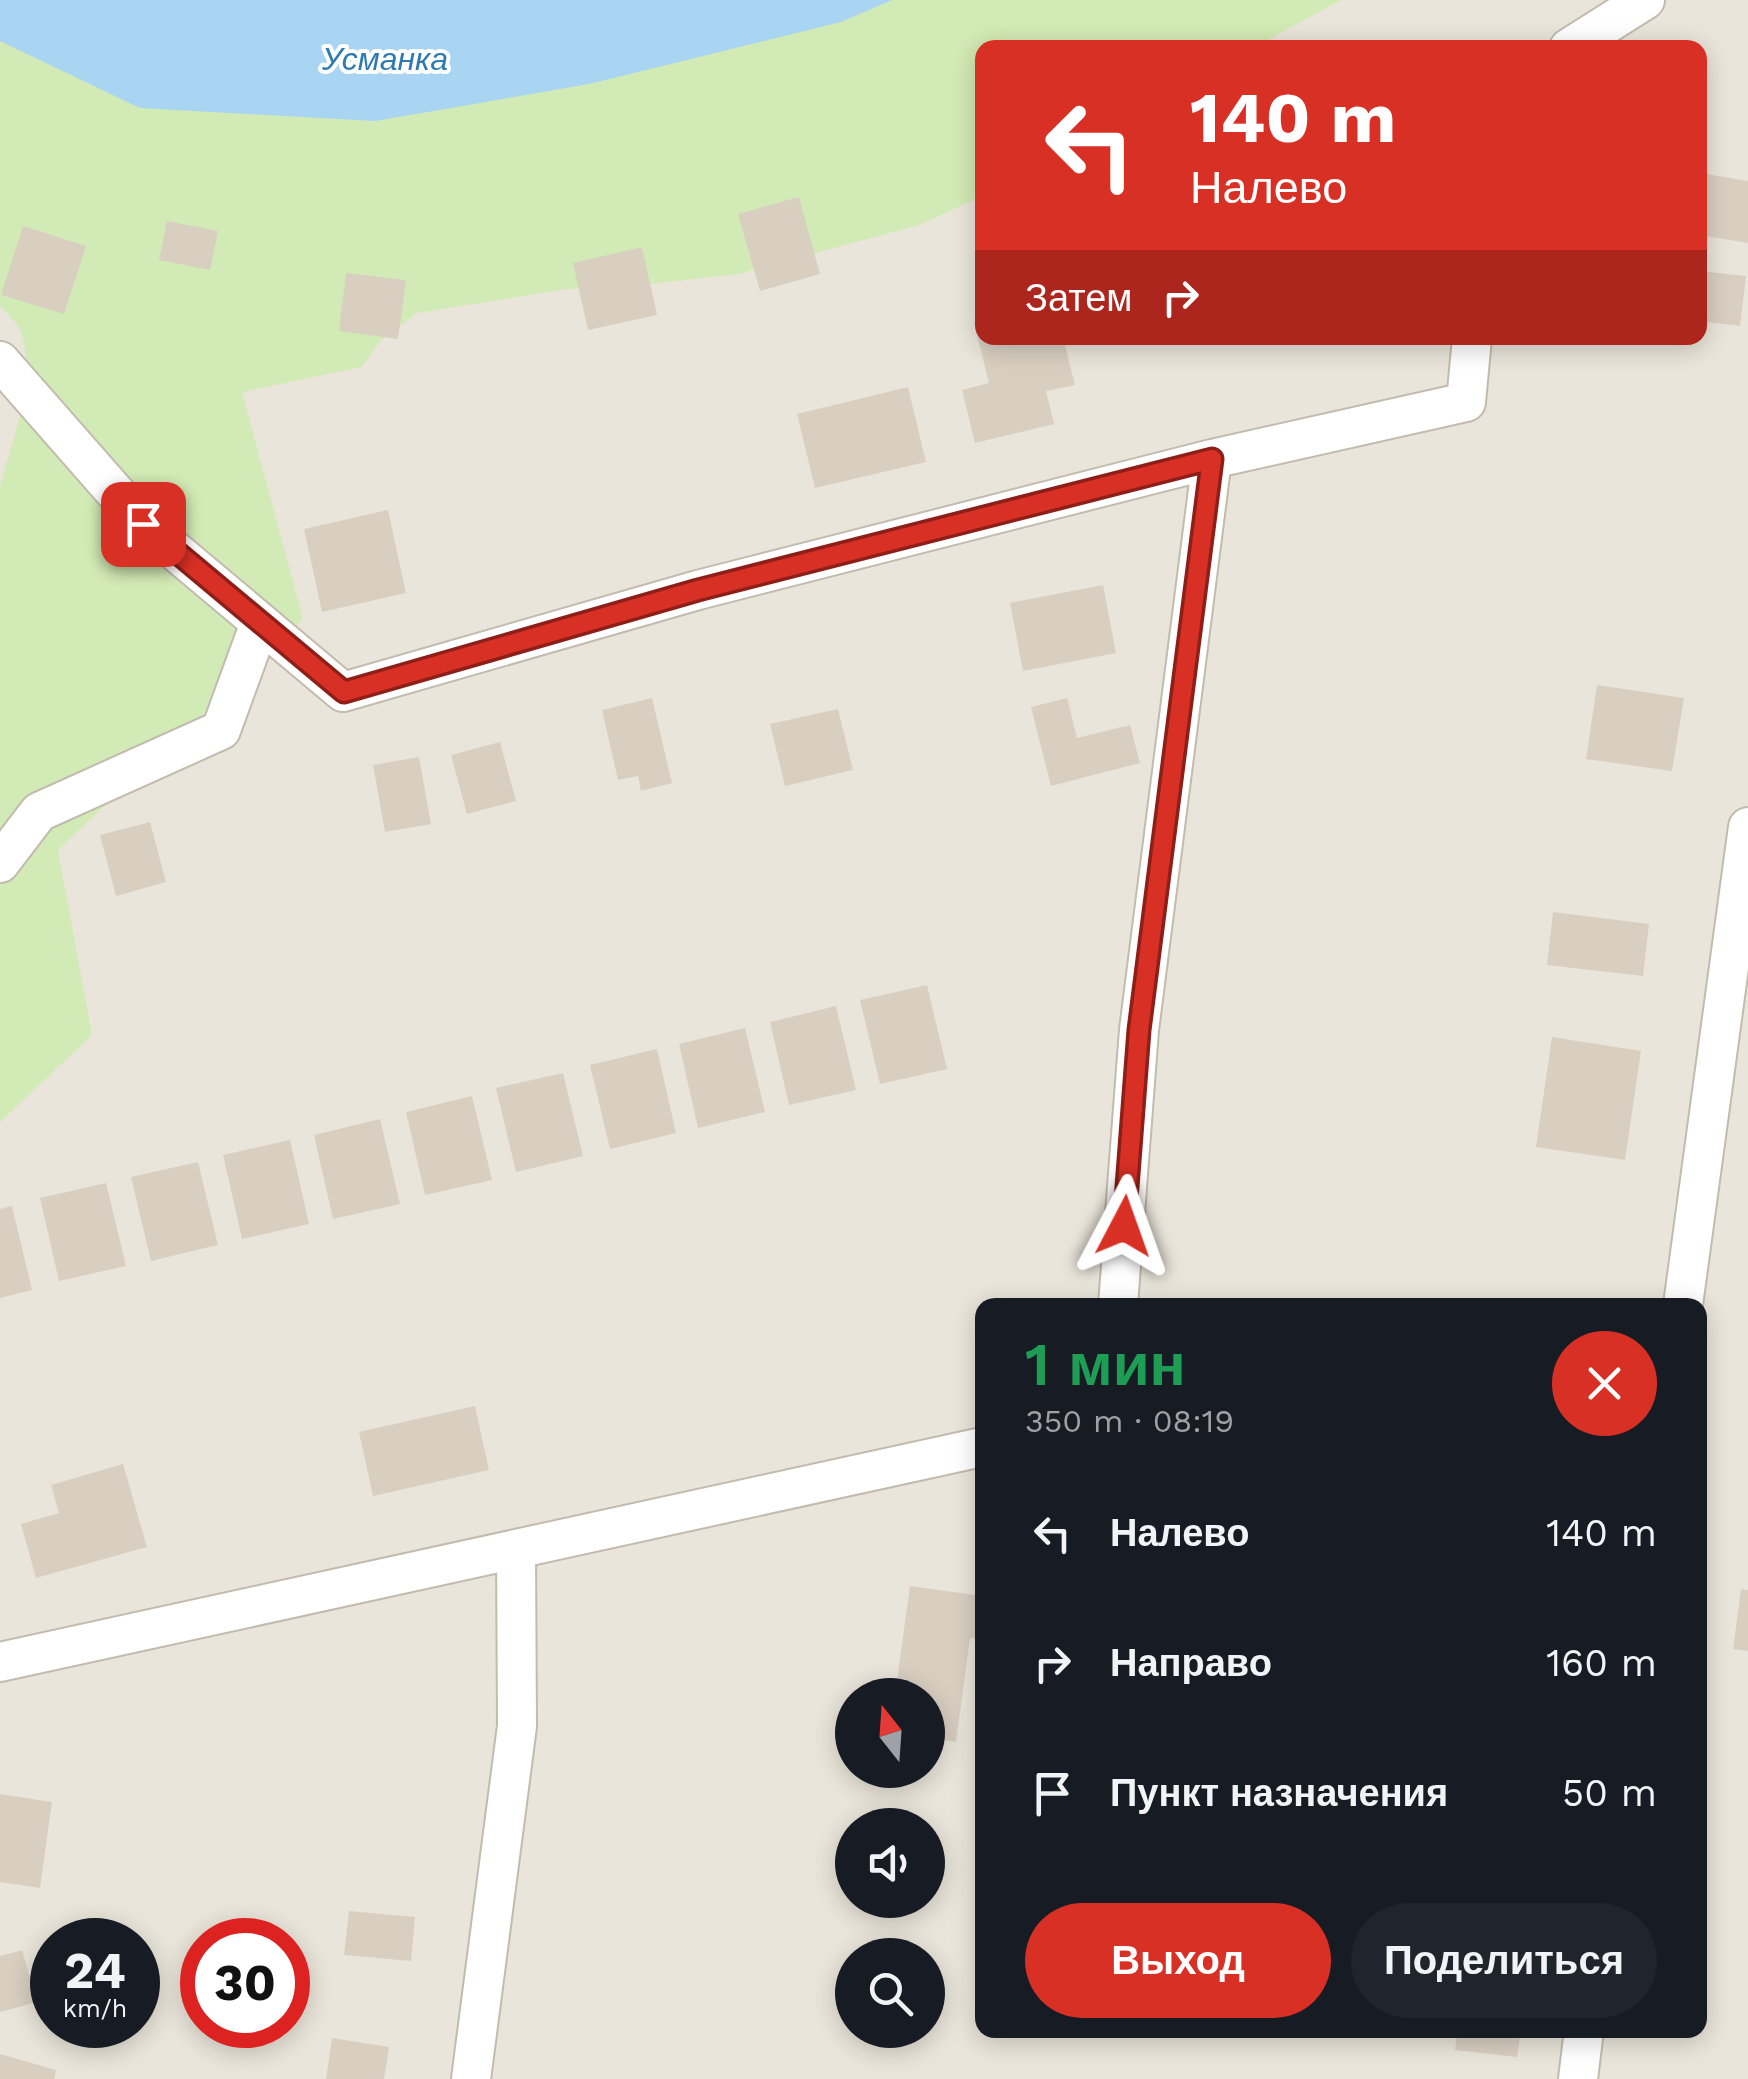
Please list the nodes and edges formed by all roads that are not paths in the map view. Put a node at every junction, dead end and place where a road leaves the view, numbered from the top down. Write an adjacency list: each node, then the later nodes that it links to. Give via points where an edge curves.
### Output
1 (1645, 0): 2 (street)
2 (1581, 40)
3 (1471, 345): 5 (street, via 1466,402)
4 (0, 361): 6 (street, via 143,524)
5 (1212, 459): 6 (street, via 698,590 344,692); 9 (street, via 1139,1030)
6 (260, 623): 8 (street, via 221,730 39,812)
7 (1748, 827): 10 (street)
8 (0, 863)
9 (1119, 1298)
10 (1684, 1298)
11 (975, 1449): 12 (street)
12 (516, 1549): 13 (street); 15 (street, via 517,1726)
13 (0, 1662)
14 (1583, 2038): 16 (street)
15 (471, 2079)
16 (1578, 2079)

